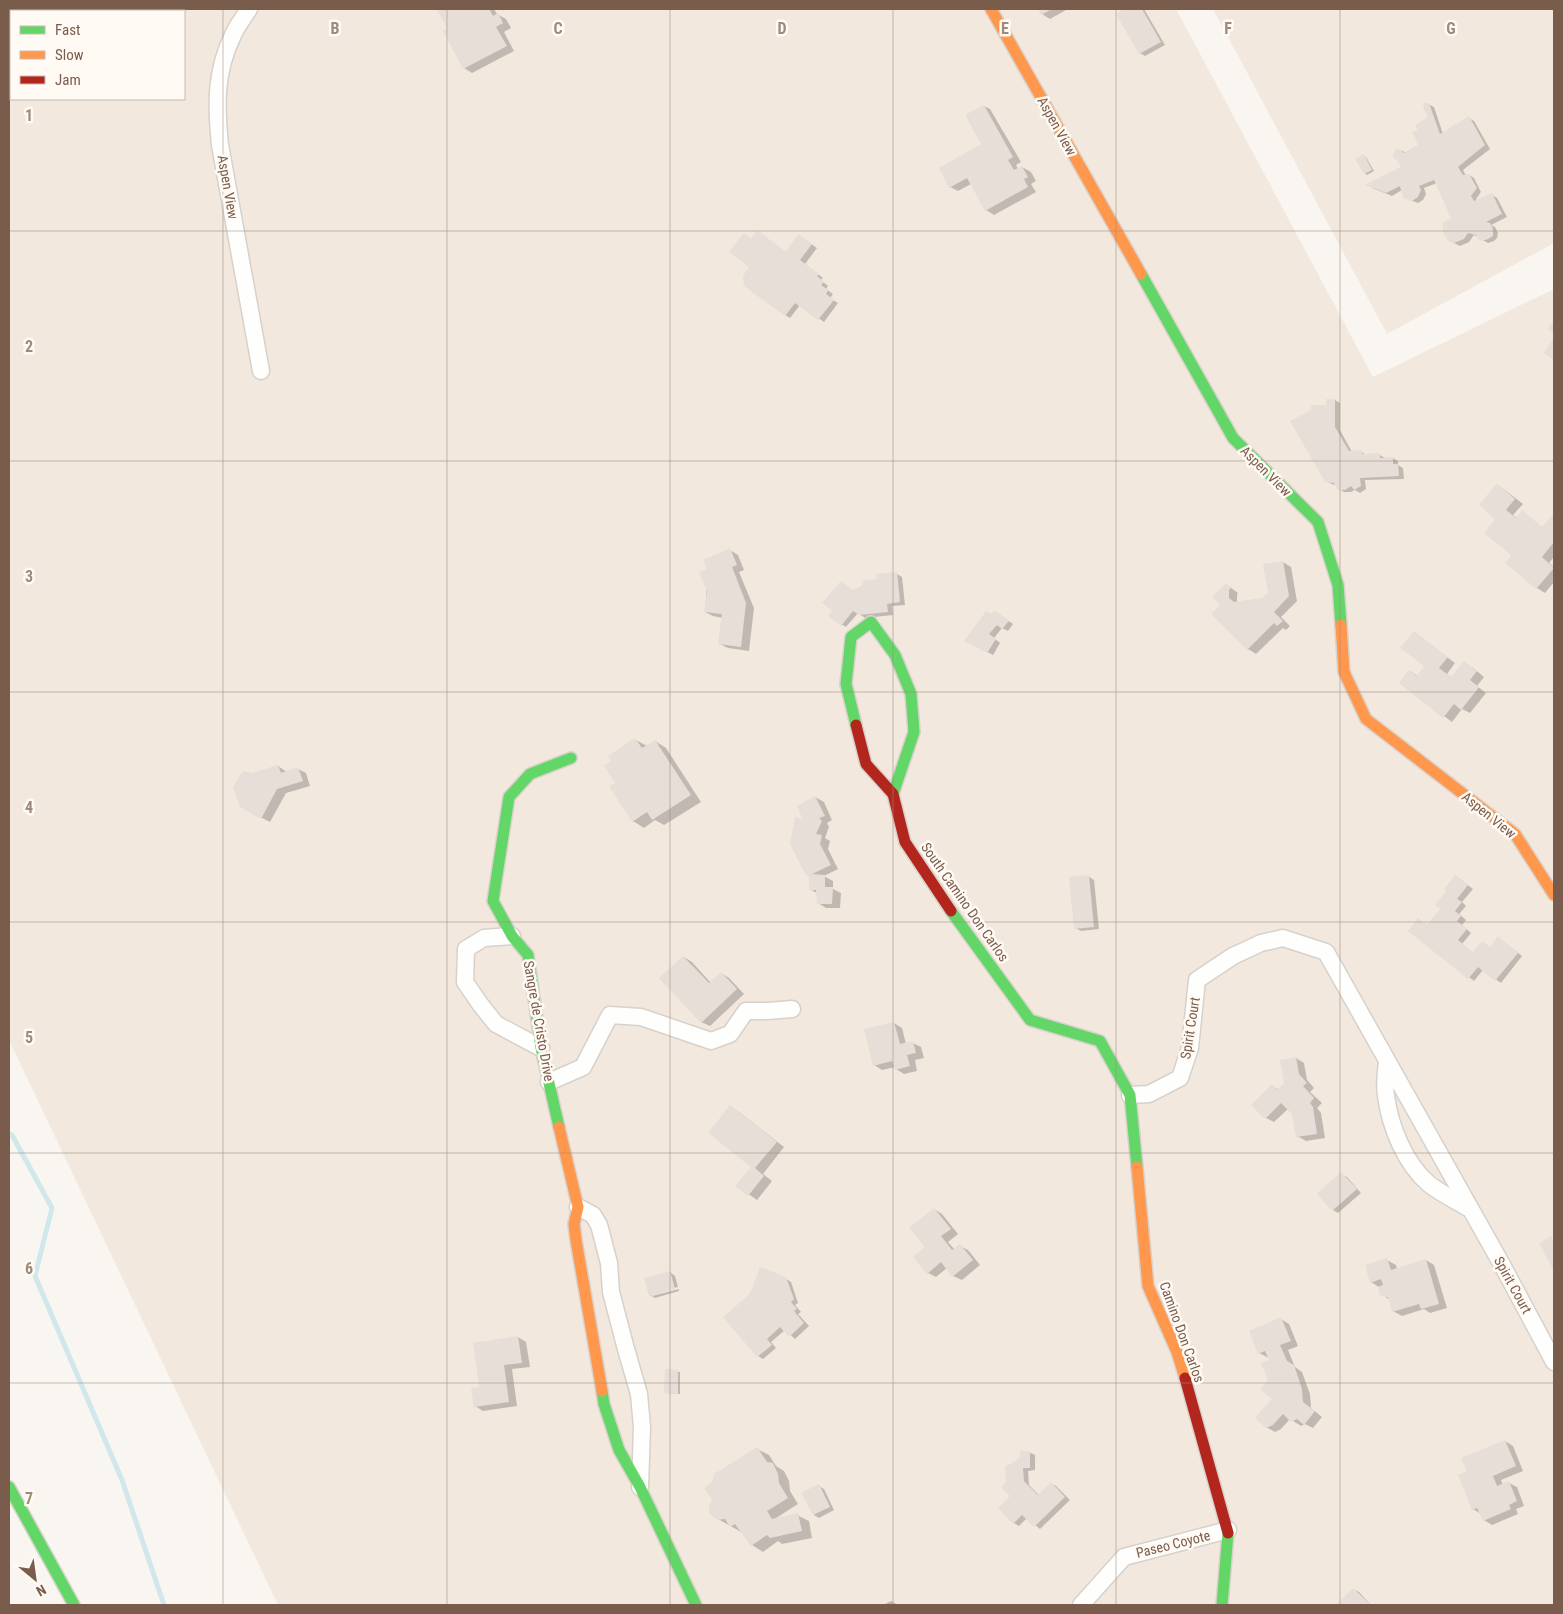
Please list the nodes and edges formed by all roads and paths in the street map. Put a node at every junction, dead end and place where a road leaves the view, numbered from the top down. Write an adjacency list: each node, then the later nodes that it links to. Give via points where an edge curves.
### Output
1 (249, 9): 3 (street, Aspen View, via 224,56 217,108 220,145)
2 (991, 9): 6 (street, Aspen View, via 1233,438 1318,522 1338,585 1344,672 1366,719 1516,834)
3 (260, 371)
4 (571, 758): 7 (street, Sangre de Cristo Drive, via 530,774 509,797 493,900)
5 (893, 794): 5 (street, South Camino Don Carlos, via 914,732 911,694 895,655 871,622 851,636 846,684 866,764); 12 (street, South Camino Don Carlos, via 905,842 1030,1020 1100,1041)
6 (1554, 895)
7 (512, 936): 9 (street, Sangre de Cristo Drive, via 528,954); 9 (street, via 484,938 466,949 465,982 496,1024)
8 (792, 1008): 11 (street, via 746,1011 730,1034 711,1041 641,1017 610,1015 583,1067)
9 (541, 1048): 11 (street, Sangre de Cristo Drive)
10 (1387, 1061): 12 (street, Spirit Court, via 1326,952 1283,938 1261,943 1233,956 1197,980 1190,1048 1180,1078 1149,1094); 14 (street, Spirit Court); 14 (street, Spirit Court, via 1386,1095 1393,1125 1414,1169 1429,1184)
11 (549, 1082): 13 (street, Sangre de Cristo Drive)
12 (1130, 1095): 18 (street, Camino Don Carlos, via 1148,1286 1177,1352)
13 (578, 1208): 17 (street, Sangre de Cristo Drive, via 574,1224 576,1240 604,1404 619,1450); 17 (street, Sangre de Cristo Drive, via 593,1215 599,1225 609,1263 611,1292 640,1394)
14 (1470, 1209): 15 (street, Spirit Court)
15 (1554, 1362)
16 (9, 1487): 19 (street)
17 (640, 1487): 20 (street, Sangre de Cristo Drive)
18 (1228, 1530): 21 (street, Paseo Coyote, via 1124,1557); 22 (street, Camino Don Carlos)
19 (74, 1605)
20 (696, 1605)
21 (1081, 1605)
22 (1222, 1605)

